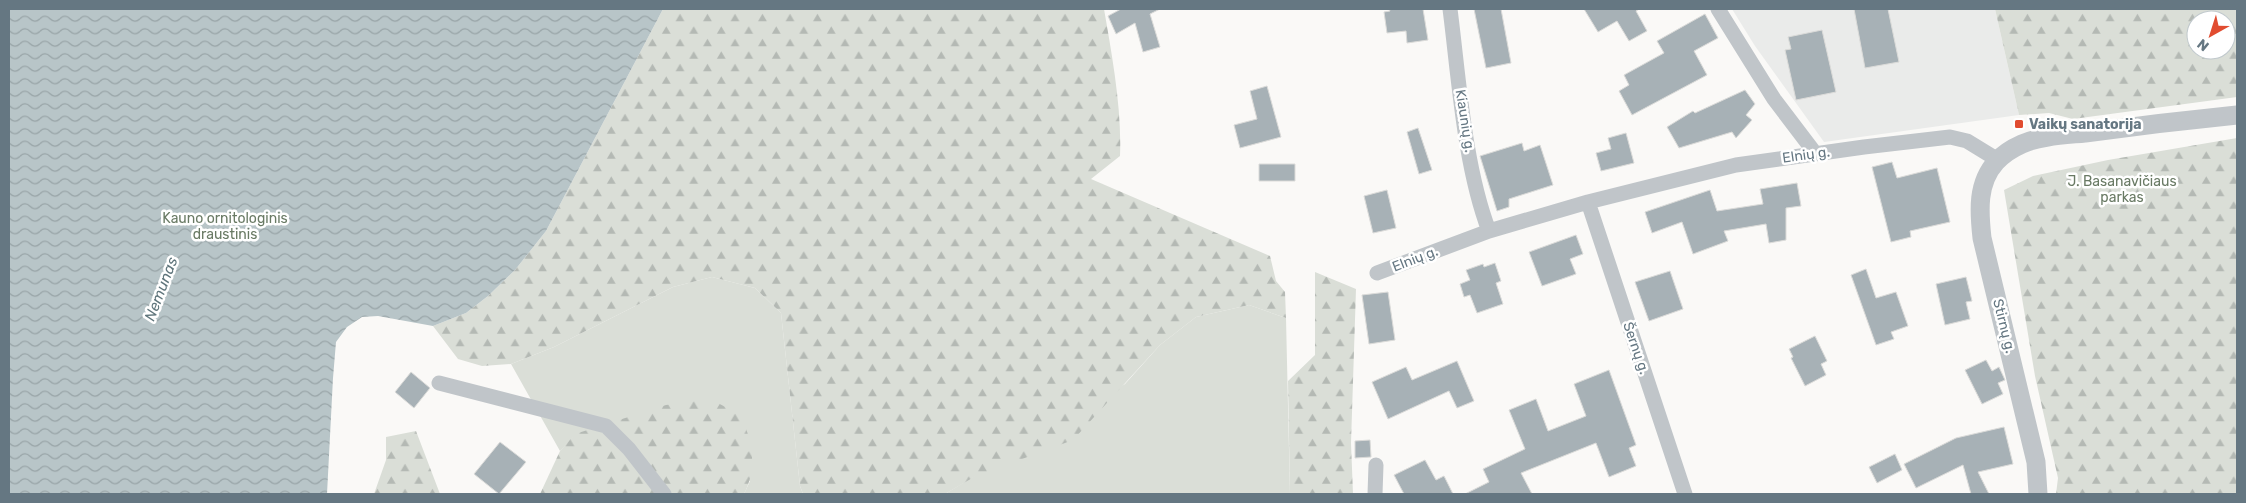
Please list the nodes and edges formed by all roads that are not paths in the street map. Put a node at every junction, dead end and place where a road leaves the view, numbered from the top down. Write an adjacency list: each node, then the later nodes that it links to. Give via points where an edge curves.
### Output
1 (1450, 9): 7 (street, Kiaunių g., via 1464,120 1479,204)
2 (1718, 9): 4 (street, via 1774,99)
3 (2237, 115): 5 (street, via 2057,136 2023,144)
4 (1816, 153): 5 (street, Elnių g., via 1950,137 1967,141); 6 (street, Elnių g., via 1726,167)
5 (1998, 160): 14 (street, Stirnų g., via 1982,186 1979,211 1982,238 2036,462)
6 (1588, 202): 7 (street, Elnių g.); 13 (street, Šernų g.)
7 (1489, 231): 8 (street, Elnių g.)
8 (1377, 273)
9 (440, 383): 11 (street, via 606,426 629,449)
10 (1376, 465): 12 (street)
11 (664, 494)
12 (1375, 494)
13 (1685, 494)
14 (2038, 494)

